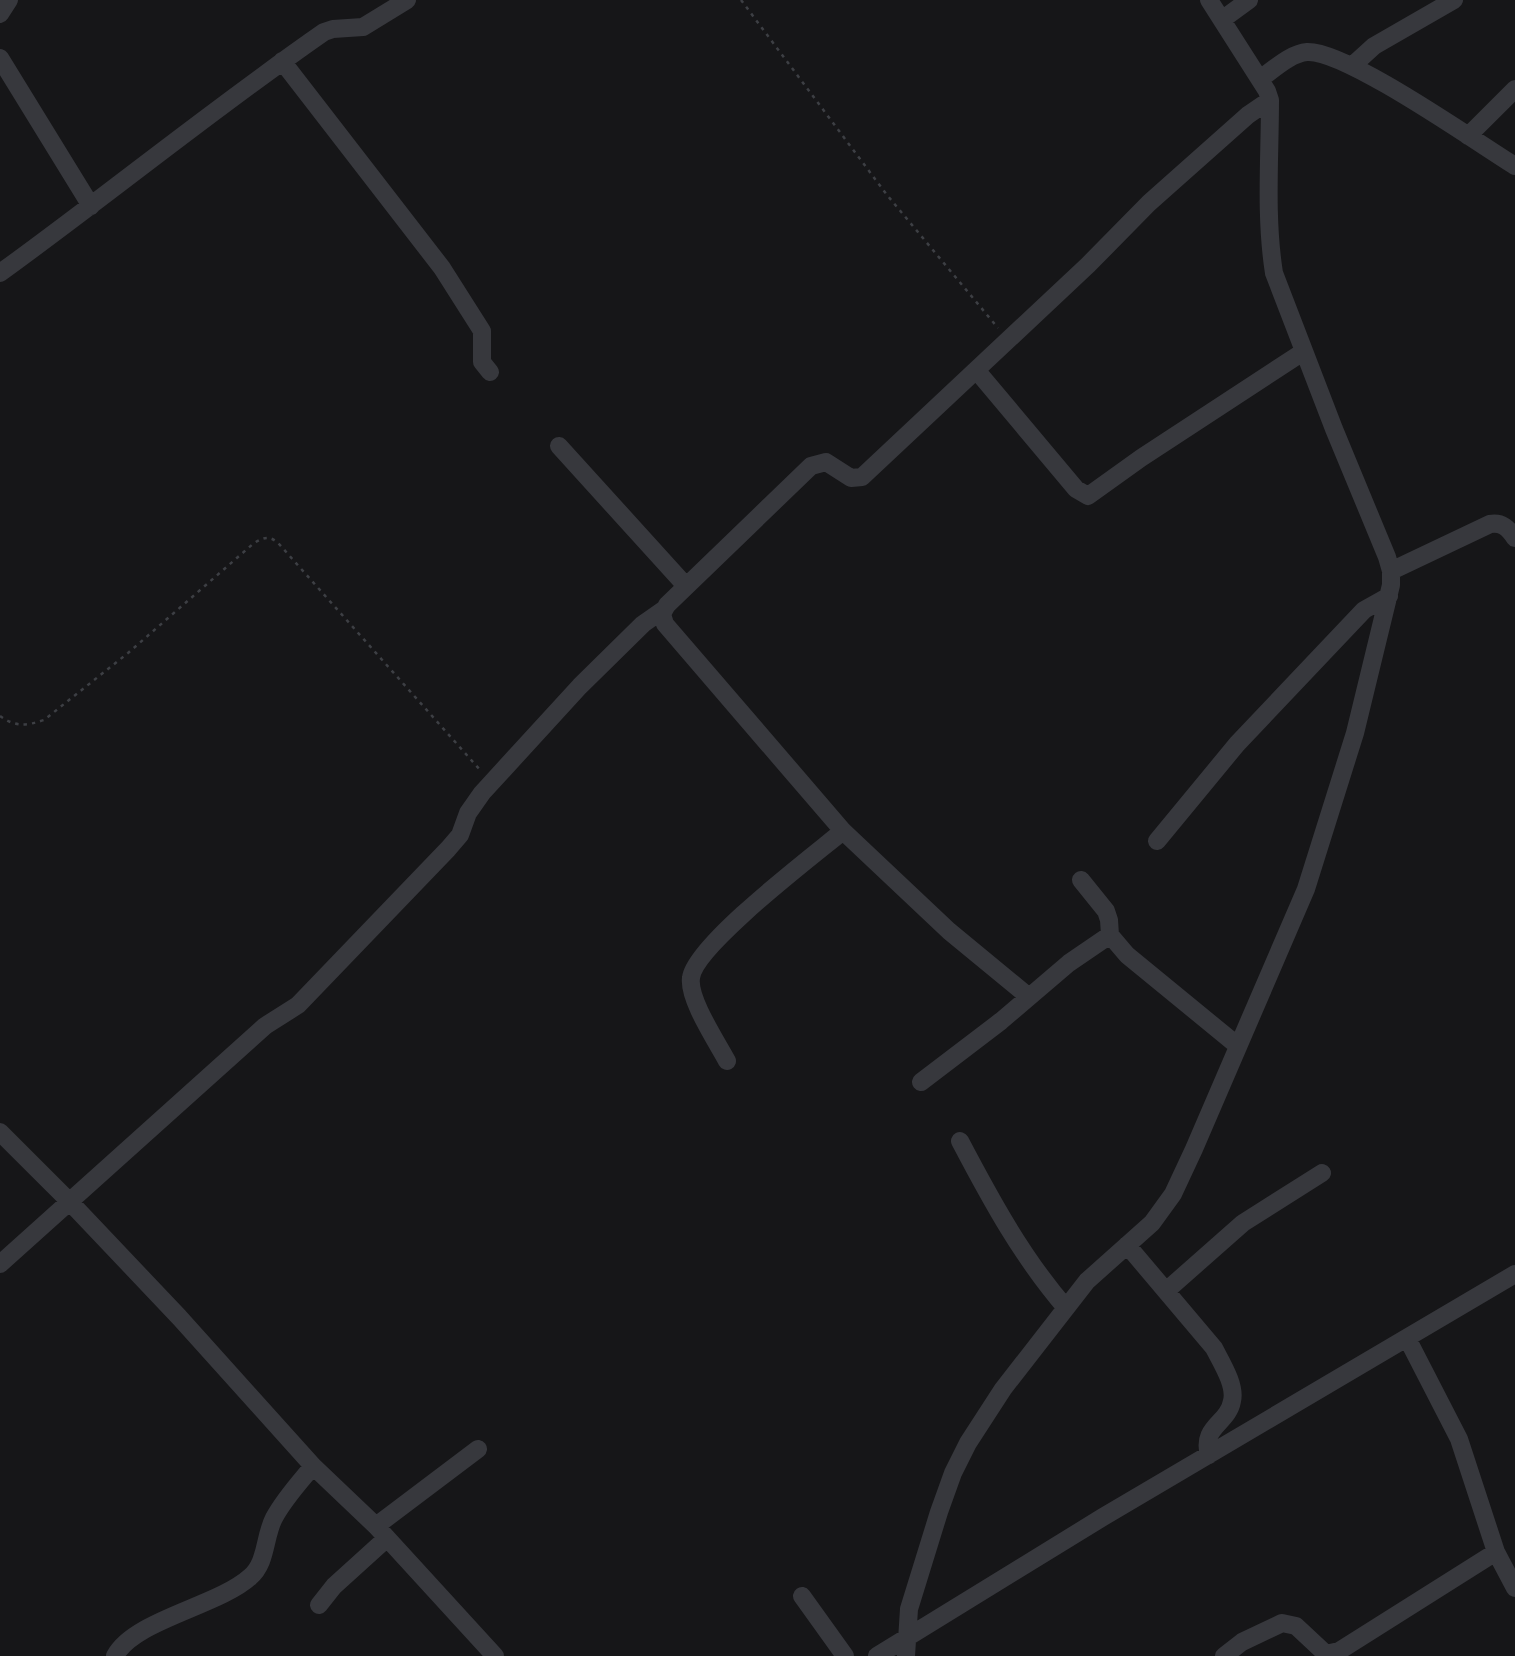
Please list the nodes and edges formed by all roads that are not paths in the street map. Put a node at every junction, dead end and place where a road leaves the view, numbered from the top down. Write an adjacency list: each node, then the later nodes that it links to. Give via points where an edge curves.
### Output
1 (9, 0): 6 (street)
2 (407, 0): 9 (street, via 363,27 324,32)
3 (1209, 0): 7 (street)
4 (1250, 0): 7 (street)
5 (1454, 0): 10 (street, via 1374,46)
6 (0, 14)
7 (1223, 19): 11 (street)
8 (0, 58): 16 (street)
9 (282, 61): 16 (street); 20 (street, via 442,268 482,331 482,362)
10 (1352, 66): 11 (street, via 1307,52); 14 (street)
11 (1260, 79): 13 (street)
12 (1515, 89): 14 (street)
13 (1270, 100): 18 (street, via 1271,254); 19 (street, via 1149,203)
14 (1468, 136): 15 (street)
15 (1515, 166)
16 (91, 206): 17 (street)
17 (0, 273)
18 (1303, 352): 19 (street, via 1088,496 1076,489); 23 (street)
19 (977, 371): 24 (street, via 862,477 851,478 826,462 811,466)
20 (490, 372)
21 (559, 446): 24 (street)
22 (1515, 538): 23 (street, via 1504,526 1490,524)
23 (1391, 571): 25 (street)
24 (686, 586): 26 (street)
25 (1388, 596): 28 (street, via 1364,610 1237,744); 32 (street, via 1355,733 1306,889)
26 (663, 610): 27 (street, via 665,624); 38 (street, via 580,686 473,805 449,849 298,1005 265,1026)
27 (843, 831): 31 (street, via 949,931); 33 (street, via 726,930 695,966 691,979 694,998)
28 (1157, 841)
29 (1081, 880): 30 (street, via 1106,911)
30 (1110, 935): 31 (street); 32 (street, via 1127,955)
31 (1029, 996): 34 (street)
32 (1238, 1046): 39 (street, via 1173,1194 1152,1223)
33 (727, 1061)
34 (921, 1082)
35 (0, 1132): 38 (street)
36 (960, 1141): 43 (street, via 1025,1256)
37 (1322, 1172): 42 (street, via 1243,1223)
38 (69, 1201): 40 (street); 47 (street)
39 (1127, 1245): 42 (street); 43 (street, via 1087,1281)
40 (0, 1264)
41 (1515, 1274): 44 (street)
42 (1166, 1292): 46 (street, via 1214,1348 1232,1391 1228,1411 1208,1436)
43 (1066, 1308): 53 (street, via 1003,1389 963,1453 909,1609)
44 (1407, 1338): 46 (street); 49 (street, via 1459,1439)
45 (478, 1449): 48 (street)
46 (1209, 1455): 53 (street)
47 (313, 1466): 48 (street); 54 (street, via 272,1521 259,1567 250,1577 225,1594 158,1623)
48 (381, 1532): 52 (street); 55 (street)
49 (1496, 1552): 50 (street); 58 (street, via 1339,1651 1326,1654 1296,1626 1282,1623)
50 (1515, 1588)
51 (802, 1596): 56 (street)
52 (320, 1605)
53 (907, 1647): 57 (street)
54 (115, 1656)
55 (495, 1656)
56 (845, 1656)
57 (877, 1656)
58 (1224, 1656)

